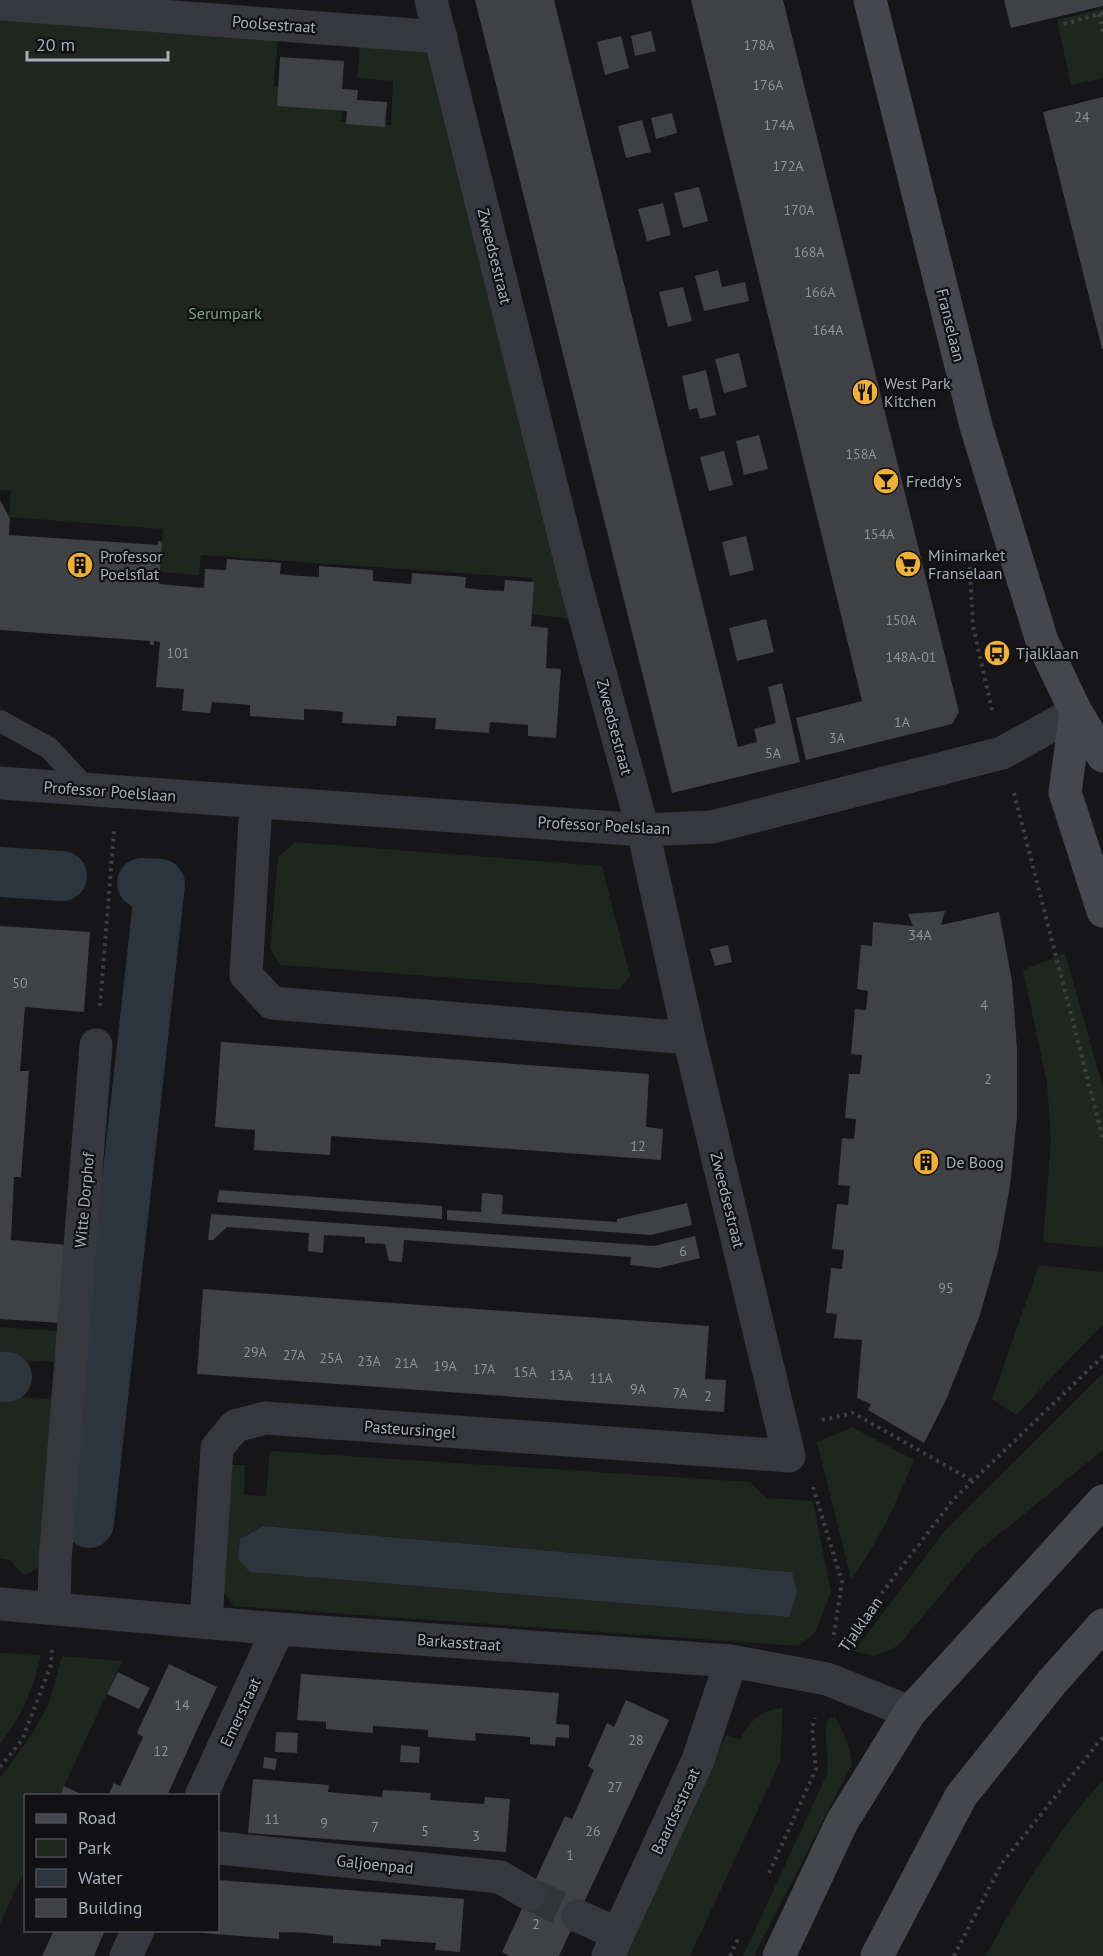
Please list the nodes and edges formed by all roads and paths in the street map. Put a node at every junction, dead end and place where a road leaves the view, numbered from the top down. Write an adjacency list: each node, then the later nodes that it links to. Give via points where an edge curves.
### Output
1 (431, 0): 7 (street, Zweedsestraat)
2 (870, 0): 8 (street, Franselaan, via 976,426 1042,641)
3 (0, 4): 7 (street, Poolsestraat)
4 (1101, 14): 5 (path); 6 (path)
5 (1064, 24)
6 (1103, 32)
7 (441, 37): 14 (street, Zweedsestraat, via 578,592)
8 (1076, 712): 10 (street, Franselaan); 14 (street, Professor Poelslaan, via 991,756 712,827); 15 (street, via 1065,792)
9 (0, 721): 12 (lane, via 49,748)
10 (1103, 756)
11 (0, 783): 12 (street, Professor Poelslaan)
12 (103, 790): 13 (street, Professor Poelslaan); 17 (path)
13 (256, 802): 14 (street, Professor Poelslaan); 16 (street, via 246,975 272,1003)
14 (643, 830): 16 (street, Zweedsestraat)
15 (1103, 912)
16 (688, 1038): 19 (street, Zweedsestraat)
17 (96, 1045): 23 (street, Witte Dorphof)
18 (1103, 1356): 20 (path, Tjalklaan)
19 (786, 1442): 20 (path, via 853,1413); 24 (street, Pasteursingel, via 265,1418 235,1426 217,1448); 28 (path, via 815,1490 842,1582)
20 (973, 1481): 28 (path, Tjalklaan, via 953,1500 846,1639)
21 (1103, 1501): 29 (street)
22 (0, 1604): 23 (street, Barkasstraat)
23 (54, 1608): 24 (street, Barkasstraat); 31 (path, via 51,1665 22,1740)
24 (206, 1622): 26 (street, Barkasstraat)
25 (1103, 1625): 43 (street, via 961,1796)
26 (278, 1629): 27 (street, Barkasstraat); 32 (street, Emerstraat)
27 (731, 1661): 28 (street, Barkasstraat); 39 (street, Baardsestraat, via 698,1760)
28 (827, 1679): 29 (street, Barkasstraat); 34 (path, Tjalklaan, via 812,1728 816,1769)
29 (910, 1713): 42 (street, via 842,1822)
30 (1103, 1737): 44 (path, via 1002,1863)
31 (0, 1767)
32 (202, 1794)
33 (219, 1848): 35 (street, Galjoenpad, via 500,1877)
34 (764, 1883)
35 (529, 1894)
36 (578, 1916): 39 (street)
37 (137, 1932): 40 (street)
38 (740, 1935): 41 (path)
39 (613, 1945)
40 (126, 1956)
41 (730, 1956)
42 (779, 1956)
43 (877, 1956)
44 (954, 1956)

